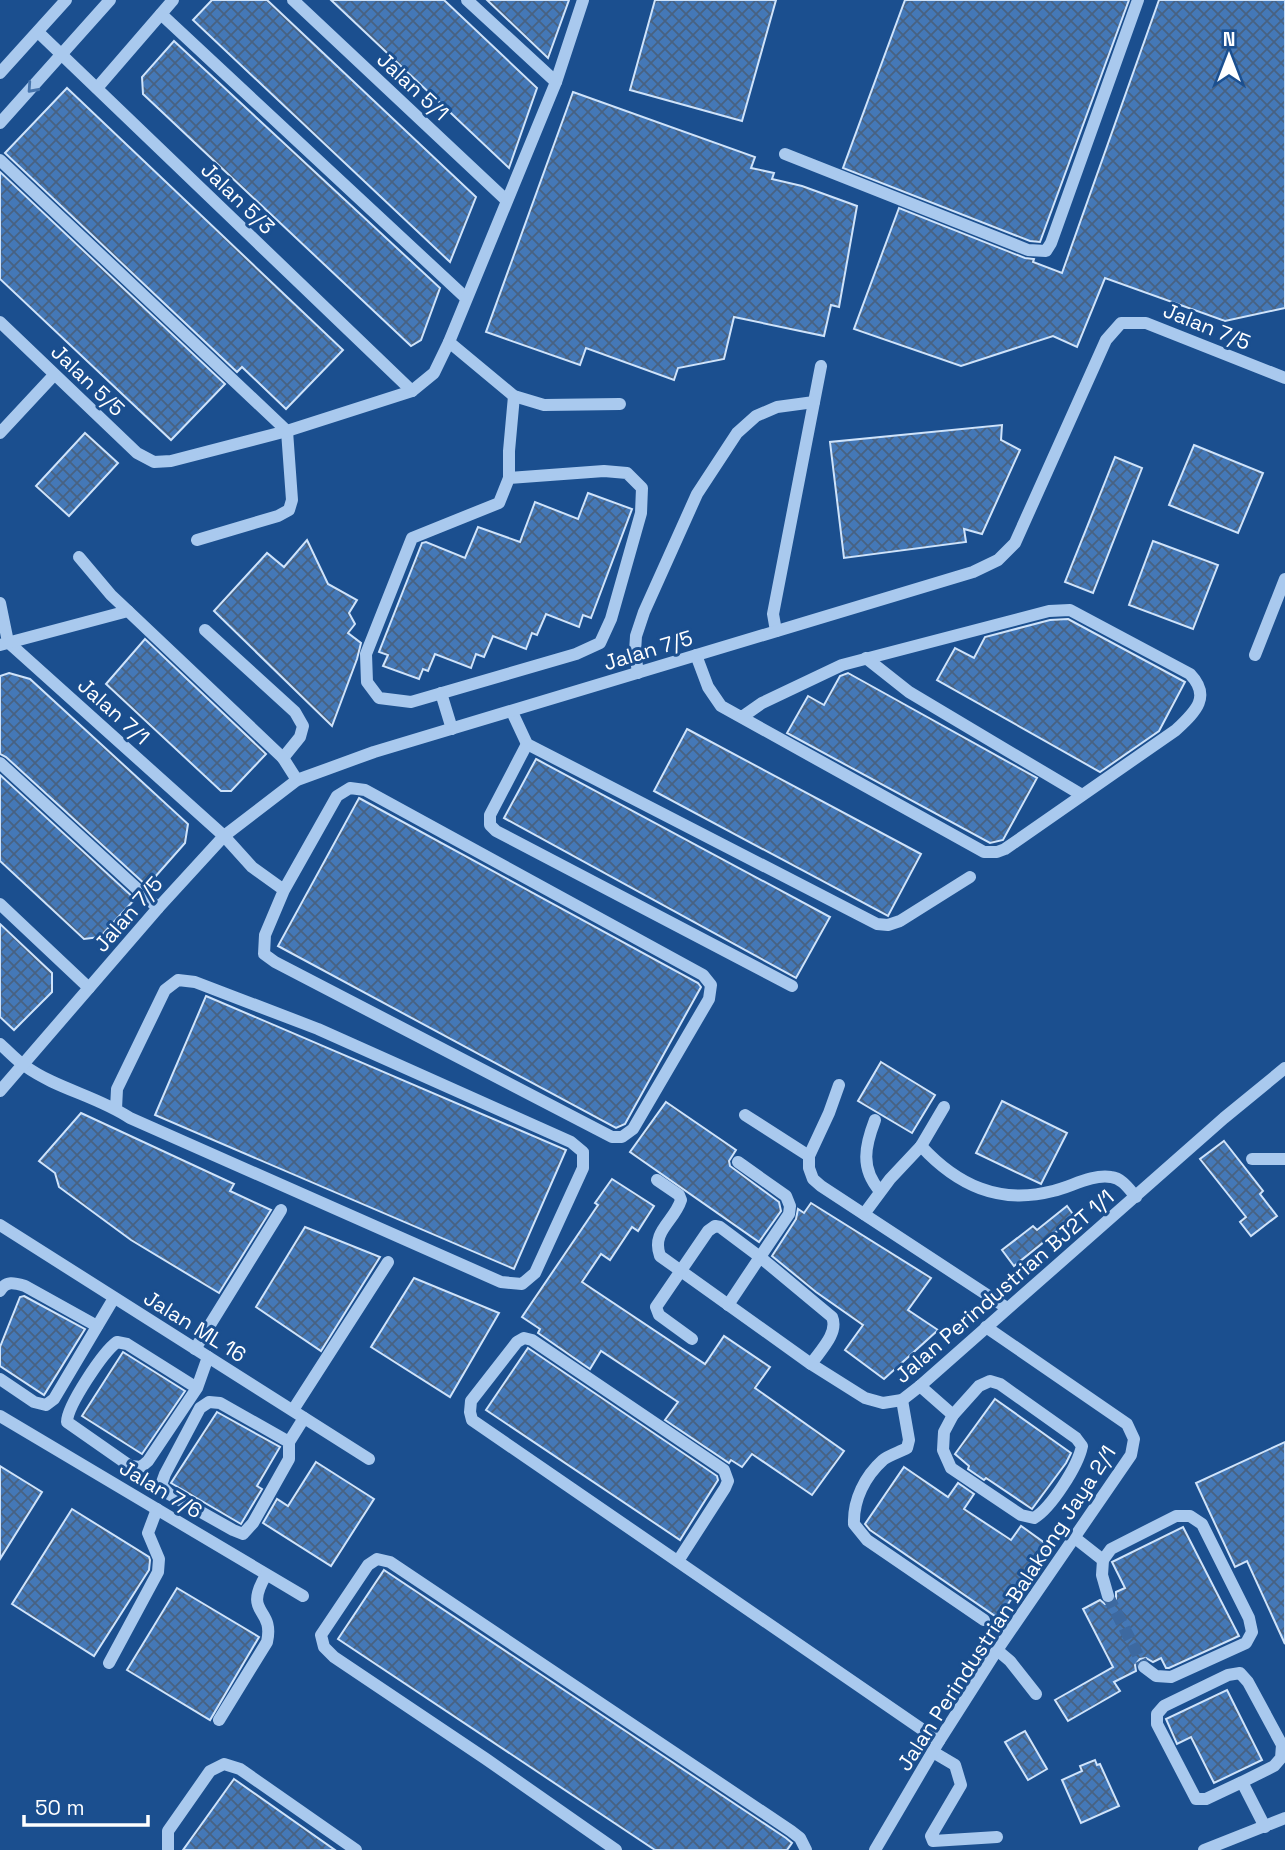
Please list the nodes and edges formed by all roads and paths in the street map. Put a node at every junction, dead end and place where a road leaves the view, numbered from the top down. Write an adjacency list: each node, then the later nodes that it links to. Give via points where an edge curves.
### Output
1 (66, 0): 9 (street)
2 (110, 0): 10 (street)
3 (173, 0): 8 (street)
4 (293, 0): 17 (street, Jalan 5/1)
5 (467, 0): 12 (street)
6 (1138, 0): 15 (street, via 1046,251 1028,250)
7 (583, 2): 12 (street)
8 (161, 14): 13 (street); 18 (street)
9 (38, 32): 10 (street, Jalan 5/3); 11 (street)
10 (62, 54): 13 (street, Jalan 5/3); 14 (street, one-way to 14)
11 (0, 73)
12 (556, 82): 17 (street)
13 (97, 88): 24 (street, Jalan 5/3)
14 (0, 123)
15 (785, 154)
16 (0, 160): 28 (street)
17 (506, 200): 18 (street)
18 (466, 298): 20 (street)
19 (0, 322): 22 (street, Jalan 5/5)
20 (449, 342): 24 (street, via 434,373); 25 (street)
21 (821, 366): 26 (street)
22 (54, 375): 28 (street, Jalan 5/5, via 137,453 154,462); 29 (street)
23 (1285, 378): 37 (street, Jalan 7/5, via 1146,323 1121,323 1106,340 1015,543 998,560 973,572)
24 (412, 391): 28 (street)
25 (514, 396): 27 (street, via 544,405); 30 (street)
26 (814, 402): 37 (street, via 773,614); 42 (street, via 776,407 756,416 737,433 697,494 636,636)
27 (620, 404)
28 (287, 430): 31 (street, via 289,510)
29 (0, 433)
30 (509, 478): 43 (street, via 499,503 412,538 366,654 367,682 379,698 411,702); 43 (street, via 604,471 627,473 642,488 641,513 611,619 600,643 576,654)
31 (197, 540)
32 (79, 557): 35 (street)
33 (1285, 579): 40 (street)
34 (0, 603): 38 (street)
35 (128, 611): 38 (street); 48 (street)
36 (205, 630): 48 (street, via 295,712 303,726)
37 (776, 631): 39 (street, Jalan 7/5)
38 (4, 644): 52 (street, Jalan 7/1)
39 (696, 655): 42 (street, Jalan 7/5); 45 (street, via 721,706)
40 (1255, 655)
41 (866, 658): 45 (street, via 762,703); 51 (street, via 909,692); 51 (street, via 1049,611 1070,610 1190,674 1200,684 1201,696 1192,715)
42 (638, 673): 44 (street, Jalan 7/5)
43 (441, 693): 46 (street)
44 (512, 712): 46 (street, Jalan 7/5); 47 (street)
45 (742, 717): 51 (street, via 984,852 1005,849)
46 (452, 729): 50 (street, Jalan 7/5)
47 (527, 744): 53 (street, via 877,924 900,921); 57 (street, via 490,815 490,825 496,831)
48 (283, 758): 50 (street)
49 (0, 763): 56 (street)
50 (297, 780): 52 (street, Jalan 7/5)
51 (1082, 795)
52 (224, 835): 54 (street, Jalan 7/1, via 252,867); 56 (street, Jalan 7/5)
53 (970, 877)
54 (284, 890): 54 (street, via 337,796 350,788 365,790 703,975 711,985 709,999 633,1129 622,1137 612,1137 264,954 265,935)
55 (0, 904): 58 (street)
56 (158, 908): 58 (street, Jalan 7/5)
57 (792, 986)
58 (89, 988): 60 (street, Jalan 7/5)
59 (0, 1044): 60 (street)
60 (23, 1066): 63 (street, Jalan 7/5); 65 (street)
61 (1285, 1068): 75 (street, Jalan Perindustrian BJ2T 1/1)
62 (839, 1085): 69 (street)
63 (0, 1091)
64 (944, 1107): 68 (street)
65 (116, 1109): 65 (street, via 501,1282 522,1284 536,1273 583,1168 583,1152 571,1142 318,1029 195,982 178,980 165,990 117,1089)
66 (745, 1115): 69 (street)
67 (875, 1120): 74 (street, via 866,1142 867,1164 871,1181)
68 (921, 1146): 74 (street); 75 (street, via 962,1182 989,1193 1051,1192 1111,1177 1121,1180)
69 (809, 1156): 77 (street, via 813,1179)
70 (1252, 1159): 71 (street)
71 (1285, 1159)
72 (738, 1162): 79 (street, via 786,1196 790,1206)
73 (657, 1180): 81 (street, Jalan Perindustrian BJ2T 1/1, via 681,1200 656,1245 660,1256)
74 (880, 1191): 77 (street)
75 (1136, 1197): 85 (street, Jalan Perindustrian BJ2T 1/1)
76 (281, 1210): 89 (street)
77 (864, 1214): 85 (street)
78 (0, 1226): 83 (street, Jalan ML 16)
79 (761, 1257): 81 (street, via 715,1226); 84 (street); 91 (street, via 832,1317 834,1331)
80 (388, 1262): 96 (street)
81 (680, 1270): 84 (street, Jalan Perindustrian BJ2T 1/1); 88 (street, via 656,1307 659,1315)
82 (0, 1291): 86 (street, via 12,1282 25,1286)
83 (114, 1298): 86 (street); 89 (street, Jalan ML 16)
84 (728, 1306): 91 (street, Jalan Perindustrian BJ2T 1/1)
85 (1007, 1308): 87 (street, Jalan Perindustrian BJ2T 1/1)
86 (97, 1326): 92 (street, via 46,1405)
87 (986, 1327): 93 (street, Jalan Perindustrian BJ2T 1/1); 103 (street, Jalan Perindustrian Balakong Jaya 2/1, via 1127,1424 1134,1439 1131,1455)
88 (692, 1339)
89 (195, 1349): 90 (street, Jalan ML 16)
90 (208, 1357): 94 (street); 96 (street, Jalan ML 16)
91 (811, 1364): 95 (street, Jalan Perindustrian BJ2T 1/1, via 865,1398 883,1404)
92 (0, 1379)
93 (920, 1386): 95 (street, Jalan Perindustrian BJ2T 1/1); 97 (street)
94 (197, 1388): 94 (street, via 141,1467 131,1466 67,1423 70,1409 117,1342)
95 (902, 1400): 109 (street, via 907,1448 884,1458 869,1478 855,1501 854,1524 867,1540)
96 (293, 1410): 99 (street, Jalan ML 16)
97 (953, 1415): 97 (street, via 979,1386 990,1381 1000,1384 1076,1438 1082,1446 1080,1457 1044,1512 1034,1518 1021,1515 951,1468 943,1441)
98 (1, 1418): 102 (street, Jalan 7/6)
99 (304, 1418): 100 (street); 101 (street, Jalan ML 16)
100 (289, 1442): 100 (street, via 289,1459 243,1534 169,1494 161,1485 200,1408 209,1402)
101 (369, 1459)
102 (157, 1509): 106 (street, Jalan 7/6); 111 (street, via 148,1533 159,1559 158,1572)
103 (1075, 1538): 104 (street); 110 (street, Jalan Perindustrian Balakong Jaya 2/1)
104 (1102, 1560): 107 (street); 112 (street, via 1111,1549 1177,1516 1190,1516 1202,1524 1249,1618 1252,1632 1246,1643 1171,1677)
105 (678, 1561): 105 (street, via 725,1488 724,1470 532,1340 517,1342 471,1401 472,1420); 115 (street)
106 (266, 1575): 108 (street, Jalan 7/6); 114 (street, via 256,1598 269,1631 267,1642)
107 (1108, 1596)
108 (303, 1597)
109 (984, 1620)
110 (997, 1650): 113 (street); 115 (street, Jalan Perindustrian Balakong Jaya 2/1)
111 (109, 1663)
112 (1144, 1667)
113 (1036, 1694)
114 (219, 1720)
115 (936, 1746): 119 (street, via 955,1765 961,1784 931,1836 933,1841); 124 (street, Jalan Perindustrian Balakong Jaya 2/1)
116 (1242, 1782): 116 (street, via 1274,1766 1281,1758 1282,1745 1240,1673 1164,1706 1157,1714 1157,1724 1196,1799); 118 (street)
117 (1285, 1818): 118 (street)
118 (1265, 1827): 125 (street)
119 (997, 1837)
120 (168, 1850): 121 (street, via 168,1831 210,1771 224,1765 240,1769)
121 (356, 1850)
122 (616, 1850): 123 (street, via 324,1647 321,1635 368,1565 377,1559 390,1562 791,1830)
123 (806, 1850)
124 (875, 1850)
125 (1205, 1850)

